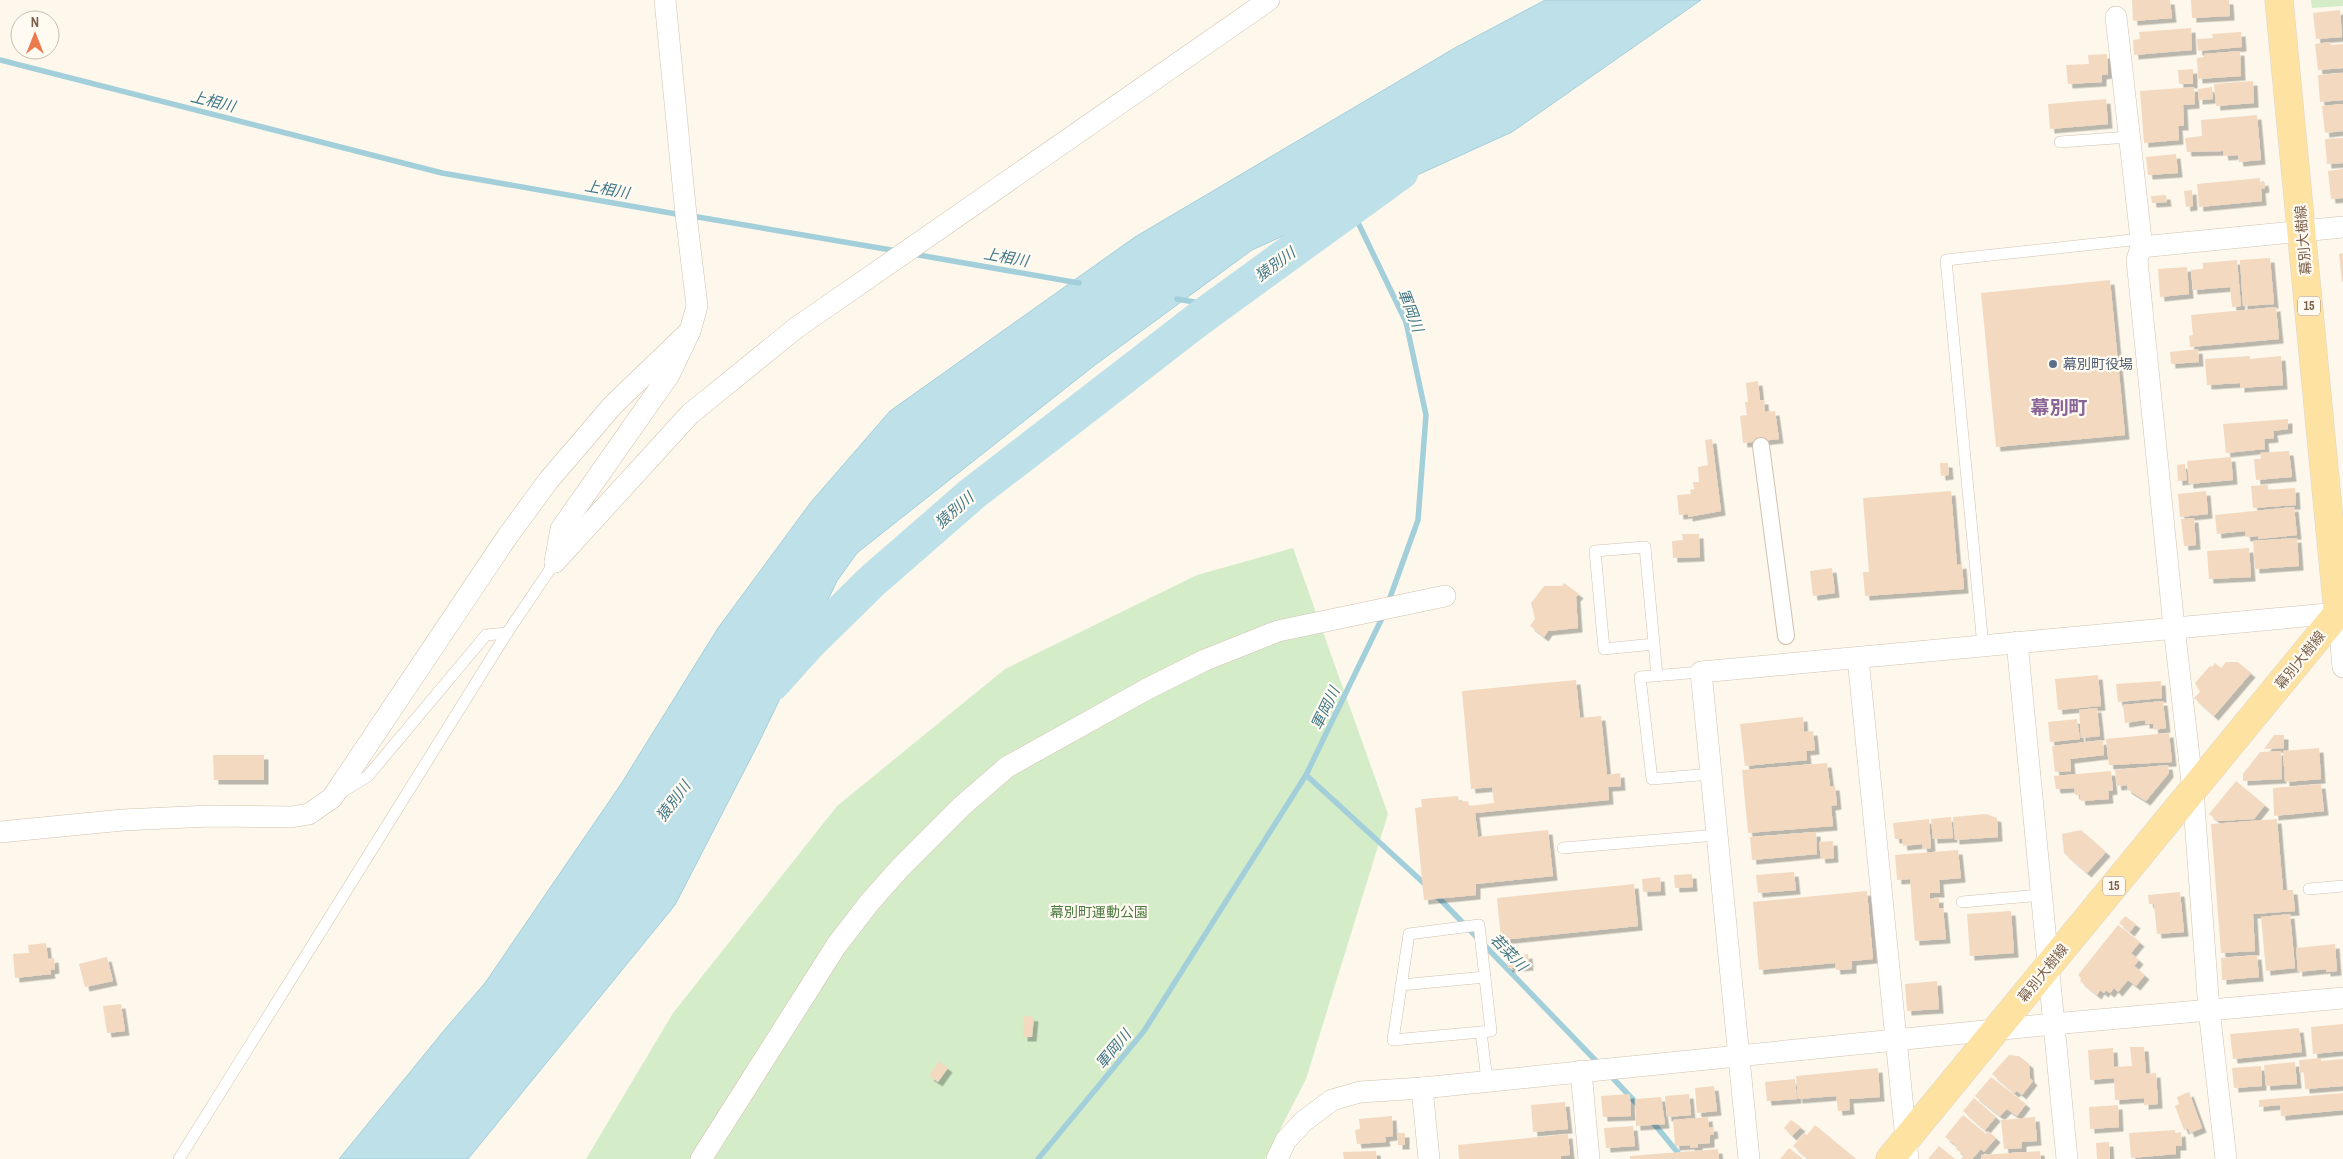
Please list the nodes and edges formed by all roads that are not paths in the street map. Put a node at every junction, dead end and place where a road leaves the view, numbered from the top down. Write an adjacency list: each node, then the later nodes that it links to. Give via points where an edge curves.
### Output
1 (665, 0): 10 (street, via 698,306)
2 (1269, 0): 12 (street, via 796,328 690,414)
3 (2279, 0): 8 (main road, 幕別大樹線 / 15)
4 (2116, 18): 5 (street)
5 (2129, 137): 6 (lane); 9 (street)
6 (2060, 142)
7 (2343, 227): 8 (street)
8 (2302, 231): 9 (street); 14 (main road, 幕別大樹線 / 15)
9 (2141, 243): 15 (street, via 2137,260); 20 (lane, via 1946,260)
10 (690, 331): 12 (street, via 669,375 561,529); 27 (street, via 613,405 548,481)
11 (1761, 446): 17 (street)
12 (555, 562): 16 (lane)
13 (1445, 596): 50 (street, via 1278,631 1205,660 1147,689 1007,768 962,806 869,903 836,946)
14 (2338, 613): 15 (street); 22 (street); 26 (main road, 幕別大樹線 / 15)
15 (2174, 627): 18 (street); 26 (street)
16 (507, 633): 27 (lane, via 486,635 368,776); 49 (lane)
17 (1786, 636)
18 (2017, 642): 20 (street); 33 (street)
19 (1654, 644): 19 (lane, via 1604,649 1595,551 1645,547); 24 (lane)
20 (1983, 646): 21 (street)
21 (1858, 658): 23 (street); 43 (street)
22 (2343, 667)
23 (1701, 672): 24 (lane); 25 (street)
24 (1657, 676): 25 (lane, via 1640,677 1652,779)
25 (1711, 774): 29 (street)
26 (2193, 791): 35 (main road, 幕別大樹線 / 15); 39 (street)
27 (332, 798): 28 (street, via 309,814 291,816 123,820)
28 (0, 832)
29 (1716, 835): 30 (lane); 44 (street)
30 (1563, 848)
31 (2343, 886): 32 (lane)
32 (2309, 889)
33 (2041, 895): 34 (lane); 35 (street)
34 (1962, 902)
35 (2048, 967): 40 (street); 41 (main road, 幕別大樹線 / 15)
36 (1485, 977): 37 (lane); 37 (lane, via 1479,925 1409,934); 42 (lane, via 1491,1031)
37 (1401, 985): 42 (lane, via 1393,1040)
38 (2343, 998): 39 (street)
39 (2209, 1010): 40 (street); 56 (street)
40 (2053, 1024): 41 (street); 55 (street)
41 (1997, 1030): 43 (street); 48 (main road, 幕別大樹線 / 15)
42 (1480, 1032): 46 (lane)
43 (1896, 1040): 44 (street); 48 (street)
44 (1738, 1056): 45 (street); 54 (street)
45 (1581, 1071): 46 (street); 53 (street)
46 (1487, 1080): 47 (street)
47 (1422, 1088): 51 (street, via 1360,1092 1332,1100 1304,1121 1286,1140); 52 (street)
48 (1902, 1152)
49 (179, 1159)
50 (701, 1159)
51 (1277, 1159)
52 (1428, 1159)
53 (1589, 1159)
54 (1749, 1159)
55 (2067, 1159)
56 (2226, 1159)

